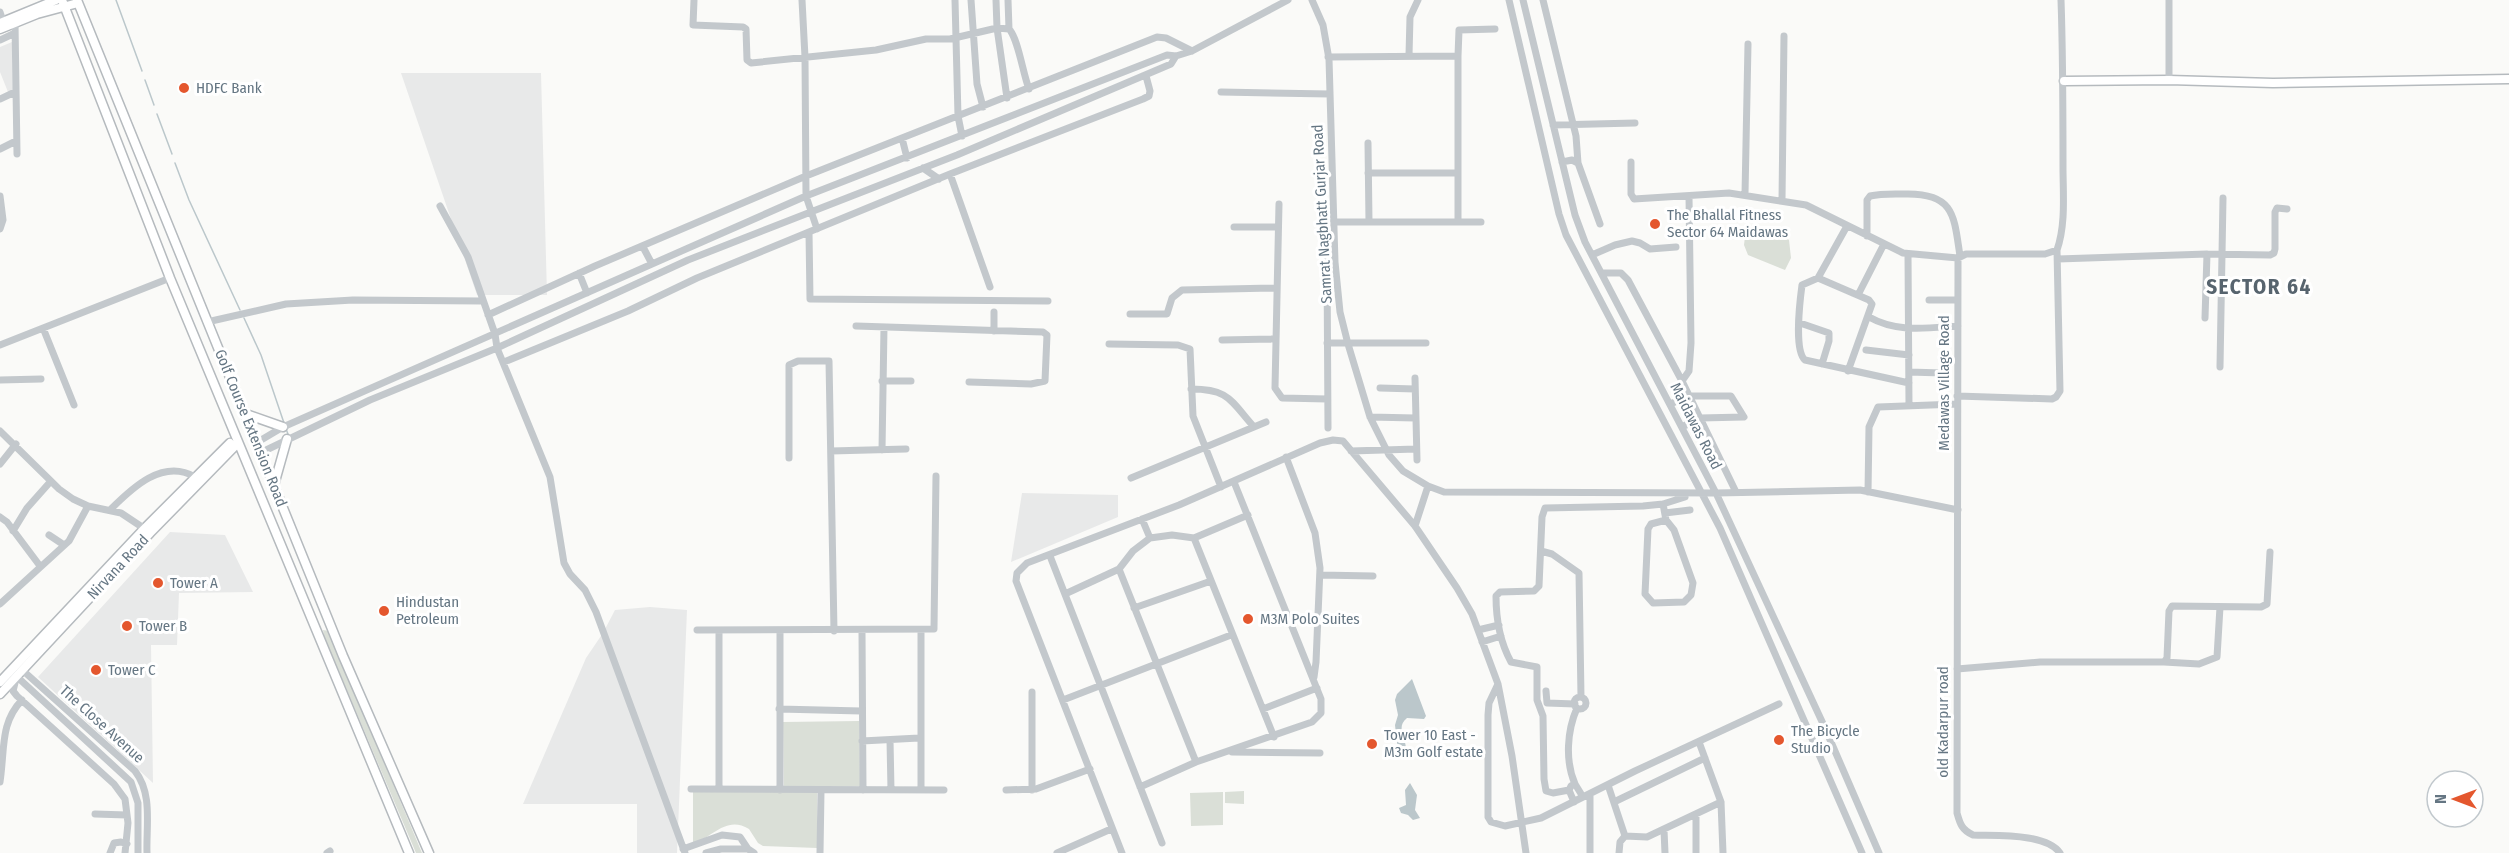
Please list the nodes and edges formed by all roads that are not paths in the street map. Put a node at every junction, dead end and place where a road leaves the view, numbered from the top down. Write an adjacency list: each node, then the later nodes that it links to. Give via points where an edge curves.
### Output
1 (694, 0): 34 (street, via 693,25 746,29 747,60 751,63)
2 (802, 0): 34 (street)
3 (956, 0): 27 (street)
4 (971, 0): 25 (street)
5 (996, 0): 21 (street)
6 (1008, 0): 22 (street)
7 (1288, 0): 17 (street)
8 (1312, 0): 35 (street, Samrat Nagbhatt Gurjar Road, via 1323,25)
9 (1418, 0): 31 (street, via 1410,17)
10 (1509, 0): 200 (street, Maidawas Road, via 1566,235)
11 (1523, 0): 52 (street, Maidawas Road)
12 (1543, 0): 51 (street)
13 (2061, 0): 39 (street)
14 (2169, 0): 38 (street)
15 (78, 1): 16 (main road); 40 (main road, Golf Course Extension Road)
16 (61, 2): 19 (main road); 20 (main road); 43 (main road, Golf Course Extension Road)
17 (1275, 3): 30 (street)
18 (0, 12): 20 (street)
19 (15, 23): 20 (main road); 24 (street)
20 (1, 24)
21 (997, 28): 22 (street); 25 (street); 46 (street)
22 (1009, 29): 41 (street, via 1015,35)
23 (1495, 29): 33 (street, via 1459,30)
24 (15, 33): 28 (street); 42 (street)
25 (972, 34): 27 (street); 48 (street)
26 (1784, 36): 76 (street)
27 (957, 37): 34 (street); 49 (street)
28 (0, 40)
29 (1748, 44): 71 (street)
30 (1192, 51): 32 (street); 41 (street, via 1166,38 1157,38)
31 (1409, 55): 33 (street); 35 (street)
32 (1176, 56): 36 (street, via 1171,64); 53 (street, via 1167,55)
33 (1458, 56): 67 (street)
34 (805, 57): 69 (street)
35 (1328, 57): 45 (street, Samrat Nagbhatt Gurjar Road)
36 (1146, 76): 58 (street); 65 (street, via 1149,96)
37 (2509, 79): 38 (main road, via 2273,83)
38 (2169, 80): 39 (main road)
39 (2064, 81): 97 (street, via 2063,196)
40 (110, 84): 43 (main road); 113 (main road, Golf Course Extension Road)
41 (1029, 89): 46 (street)
42 (15, 92): 47 (street); 55 (street)
43 (97, 92): 107 (main road, Golf Course Extension Road)
44 (1221, 92): 45 (street)
45 (1330, 94): 81 (street, Samrat Nagbhatt Gurjar Road)
46 (1007, 98): 48 (street)
47 (0, 99)
48 (982, 107): 49 (street)
49 (958, 117): 53 (street); 54 (street)
50 (1635, 123): 51 (street)
51 (1573, 124): 52 (street); 63 (street)
52 (1553, 125): 61 (street, Maidawas Road)
53 (962, 136): 60 (street)
54 (902, 138): 60 (street); 69 (street)
55 (16, 141): 57 (street); 59 (street)
56 (1368, 143): 66 (street)
57 (0, 149)
58 (963, 153): 64 (street); 65 (street)
59 (17, 154)
60 (907, 158): 73 (street)
61 (1562, 162): 63 (street, via 1572,160); 100 (street, Maidawas Road, via 1575,215)
62 (1631, 162): 74 (street, via 1634,198)
63 (1578, 164): 85 (street)
64 (923, 168): 70 (street); 80 (street)
65 (958, 171): 68 (street)
66 (1368, 173): 67 (street); 82 (street)
67 (1458, 173): 83 (street)
68 (950, 174): 70 (street); 109 (street)
69 (806, 177): 73 (street); 94 (street)
70 (939, 178): 89 (street)
71 (1744, 194): 74 (street); 76 (street)
72 (0, 196): 90 (street)
73 (806, 196): 80 (street); 104 (street)
74 (1689, 196): 154 (street, via 1691,343 1689,371)
75 (2223, 198): 101 (street)
76 (1782, 200): 86 (street, via 1806,206)
77 (1279, 204): 88 (street)
78 (440, 206): 116 (street, via 468,257)
79 (2287, 209): 101 (street, via 2277,208 2275,212 2273,254)
80 (811, 211): 89 (street); 140 (street, via 688,260)
81 (1332, 222): 82 (street); 96 (street, Samrat Nagbhatt Gurjar Road)
82 (1369, 222): 83 (street)
83 (1458, 222): 84 (street)
84 (1481, 222)
85 (1600, 224)
86 (1847, 226): 92 (street); 108 (street)
87 (1234, 227): 88 (street)
88 (1278, 227): 110 (street)
89 (817, 229): 91 (street)
90 (0, 230)
91 (808, 232): 117 (street, via 810,299); 143 (street)
92 (1867, 236): 93 (street); 102 (street, Medawas Village Road, via 1870,196 1926,194 1949,207)
93 (1884, 244): 98 (street); 112 (street)
94 (643, 247): 104 (street); 105 (street)
95 (1676, 247): 100 (street, via 1650,249 1632,241)
96 (1334, 248): 135 (street, via 1327,261); 138 (street, Samrat Nagbhatt Gurjar Road, via 1340,312)
97 (2057, 250): 102 (street, via 2045,254); 103 (street)
98 (1908, 254): 102 (street); 130 (street)
99 (2207, 254): 101 (street); 103 (street); 123 (street)
100 (1592, 255): 106 (street, Maidawas Road)
101 (2221, 255): 145 (street, via 2224,271)
102 (1959, 257): 115 (street, Medawas Village Road)
103 (2058, 258): 162 (street, via 2059,395 2052,399)
104 (652, 264): 111 (street)
105 (579, 273): 111 (street); 121 (street)
106 (1602, 273): 154 (street, via 1626,276); 163 (street, Maidawas Road)
107 (170, 278): 118 (main road, Golf Course Extension Road); 129 (street)
108 (1818, 278): 112 (street); 125 (street, via 1802,285)
109 (990, 287)
110 (1277, 288): 120 (street, via 1182,290 1172,298 1167,314); 134 (street)
111 (588, 293): 132 (street)
112 (1858, 295): 122 (street, via 1872,304)
113 (198, 298): 118 (main road); 124 (main road, Golf Course Extension Road)
114 (1929, 300): 115 (street)
115 (1958, 300): 127 (street, Medawas Village Road)
116 (482, 301): 121 (street); 124 (street, via 286,304)
117 (1048, 301)
118 (182, 305): 177 (main road, Golf Course Extension Road)
119 (994, 312): 131 (street)
120 (1130, 314)
121 (488, 315): 132 (street)
122 (1869, 317): 130 (street, via 1881,324); 146 (street)
123 (2205, 318)
124 (207, 322): 166 (main road, Golf Course Extension Road)
125 (1800, 323): 144 (street, via 1798,343 1802,358); 144 (street, via 1829,333)
126 (856, 326): 128 (street)
127 (1958, 326): 130 (street); 162 (street, Medawas Village Road)
128 (884, 327): 131 (street); 152 (street)
129 (43, 328): 139 (street); 164 (street)
130 (1909, 329): 142 (street)
131 (994, 331): 155 (street, via 1046,334 1046,379 1035,384)
132 (495, 334): 140 (street); 171 (street)
133 (1222, 339): 134 (street)
134 (1276, 339): 161 (street, via 1275,388 1280,397)
135 (1327, 343): 138 (street); 161 (street)
136 (1426, 343): 138 (street)
137 (1109, 344): 158 (street, via 1188,347 1192,354)
138 (1348, 344): 167 (street, Samrat Nagbhatt Gurjar Road)
139 (0, 345)
140 (497, 348): 143 (street); 176 (street)
141 (1866, 350): 142 (street)
142 (1909, 355): 147 (street)
143 (504, 363): 309 (street, via 550,477 564,563 596,612)
144 (1822, 364): 146 (street)
145 (2220, 367)
146 (1848, 371): 156 (street)
147 (1909, 372): 148 (street); 156 (street)
148 (1942, 373)
149 (1415, 378): 159 (street)
150 (41, 379): 151 (street)
151 (0, 381)
152 (882, 381): 153 (street); 184 (street)
153 (911, 381)
154 (1683, 381): 160 (street)
155 (969, 382)
156 (1909, 383): 165 (street)
157 (1380, 388): 159 (street)
158 (1191, 389): 172 (street, via 1221,392); 180 (street, via 1193,416)
159 (1415, 389): 168 (street)
160 (1690, 396): 163 (street); 169 (street); 169 (street, via 1731,396 1744,417)
161 (1327, 399): 174 (street)
162 (1957, 400): 165 (street); 210 (street, Medawas Village Road)
163 (1670, 404): 173 (street, Maidawas Road)
164 (74, 405)
165 (1909, 405): 202 (street, via 1878,407 1874,414 1869,427)
166 (246, 414): 171 (main road); 179 (main road, Golf Course Extension Road)
167 (1370, 417): 168 (street); 182 (street, Samrat Nagbhatt Gurjar Road)
168 (1415, 417): 183 (street)
169 (1700, 418): 173 (street); 201 (street)
170 (1266, 422): 172 (street)
171 (284, 427): 179 (street)
172 (1254, 427): 180 (street)
173 (1682, 427): 203 (street, Maidawas Road)
174 (1328, 428)
175 (0, 431): 178 (street)
176 (287, 439): 187 (street); 197 (main road)
177 (237, 440): 193 (main road, Nirvana Road); 211 (main road, Golf Course Extension Road); 218 (main road, Nirvana Road)
178 (16, 444): 191 (street); 195 (street)
179 (256, 444): 187 (main road, Golf Course Extension Road)
180 (1206, 447): 194 (street); 199 (street)
181 (906, 449): 184 (street)
182 (1385, 449): 183 (street); 186 (street); 198 (street, Samrat Nagbhatt Gurjar Road, via 1396,465)
183 (1416, 449): 190 (street)
184 (882, 450): 185 (street)
185 (831, 451): 189 (street, via 830,363 798,361 789,365); 243 (street)
186 (1351, 451): 188 (street, via 1343,441 1333,440); 216 (street)
187 (260, 453): 197 (main road, Golf Course Extension Road)
188 (1286, 457): 196 (street); 228 (street, via 1316,533)
189 (789, 458)
190 (1417, 460)
191 (0, 464)
192 (936, 476): 240 (street, via 936,625 932,630)
193 (195, 477): 207 (street, via 174,471 146,478); 218 (main road, Nirvana Road)
194 (1131, 478)
195 (51, 481): 206 (street); 217 (street)
196 (1234, 482): 199 (street); 212 (street)
197 (274, 486): 208 (main road, Golf Course Extension Road)
198 (1428, 486): 200 (street, Samrat Nagbhatt Gurjar Road, via 1444,492); 216 (street)
199 (1221, 487): 215 (street)
200 (1702, 492): 203 (street, Samrat Nagbhatt Gurjar Road); 325 (street, Maidawas Road)
201 (1736, 492): 202 (street, Samrat Nagbhatt Gurjar Road); 203 (street, Samrat Nagbhatt Gurjar Road)
202 (1868, 492): 210 (street, Samrat Nagbhatt Gurjar Road)
203 (1716, 493): 326 (street, Maidawas Road)
204 (1686, 497): 205 (street)
205 (1663, 504): 214 (street); 223 (street, via 1547,507 1542,518)
206 (88, 506): 207 (street); 222 (street)
207 (111, 509): 218 (street)
208 (284, 509): 211 (main road); 235 (main road, Golf Course Extension Road)
209 (1690, 510): 214 (street)
210 (1958, 510): 250 (street, old Kadarpur road)
211 (268, 514): 236 (main road, Golf Course Extension Road)
212 (1248, 515): 221 (street); 252 (street)
213 (0, 517): 217 (street)
214 (1665, 517): 214 (street, via 1674,530 1693,583 1691,595 1684,603 1653,603 1645,594 1648,529)
215 (1142, 519): 220 (street); 225 (street)
216 (1415, 526): 241 (street, via 1457,588)
217 (13, 531): 226 (street)
218 (147, 531): 251 (main road, Nirvana Road)
219 (49, 535): 222 (street)
220 (1150, 538): 221 (street); 227 (street, via 1132,551)
221 (1194, 538): 230 (street)
222 (64, 545): 226 (street)
223 (1540, 550): 237 (street, via 1538,589 1497,594); 263 (street, via 1579,573 1581,697 1576,699)
224 (2270, 552): 233 (street, via 2268,604)
225 (1050, 556): 231 (street); 261 (street, via 1023,566 1016,581)
226 (40, 566): 232 (street)
227 (1119, 569): 231 (street); 234 (street)
228 (1320, 574): 229 (street); 252 (street)
229 (1373, 576)
230 (1210, 581): 234 (street); 245 (street)
231 (1065, 594): 255 (street)
232 (0, 604)
233 (2220, 607): 248 (street, via 2217,657 2199,664); 248 (street, via 2172,606 2168,658)
234 (1134, 608): 249 (street)
235 (328, 619): 236 (main road); 314 (main road, Golf Course Extension Road)
236 (314, 625): 313 (main road, Golf Course Extension Road)
237 (1498, 625): 241 (street); 246 (street)
238 (697, 630): 239 (street)
239 (719, 630): 242 (street); 283 (street)
240 (921, 630): 244 (street); 268 (street)
241 (1478, 630): 247 (street)
242 (780, 631): 243 (street); 264 (street)
243 (834, 631): 244 (street)
244 (862, 631): 266 (street)
245 (1231, 635): 249 (street); 265 (street)
246 (1501, 636): 247 (street); 291 (street, via 1511,662 1537,667 1546,791 1553,794)
247 (1482, 642): 254 (street)
248 (2164, 662): 250 (street, via 2040,662)
249 (1156, 665): 255 (street); 275 (street)
250 (1957, 669): 327 (street, old Kadarpur road, via 1959,823 1973,835 2039,839 2051,843)
251 (15, 672): 253 (main road, Nirvana Road); 259 (main road, Nirvana Road); 260 (street, via 13,691); 281 (street, The Close Avenue, via 135,771); 293 (street, The Close Avenue, via 131,782)
252 (1313, 678): 256 (street)
253 (0, 682)
254 (1498, 684): 302 (street); 302 (street, via 1488,716 1488,817 1491,822 1505,826)
255 (1101, 685): 261 (street); 280 (street)
256 (1317, 687): 265 (street); 267 (street, via 1322,707 1317,719)
257 (1032, 692): 290 (street)
258 (1546, 692): 263 (street, via 1549,704)
259 (0, 694)
260 (22, 700): 277 (street, via 2,721); 300 (street, via 114,784 125,799)
261 (1063, 700): 276 (street)
262 (1779, 704): 271 (street)
263 (1576, 706): 278 (street, via 1569,735)
264 (779, 709): 266 (street); 285 (street)
265 (1263, 709): 267 (street)
266 (861, 711): 270 (street)
267 (1274, 737): 272 (street)
268 (919, 738): 269 (street); 284 (street)
269 (890, 740): 270 (street); 287 (street)
270 (862, 741): 286 (street)
271 (1699, 742): 274 (street); 279 (street)
272 (1229, 752): 273 (street); 275 (street)
273 (1320, 753)
274 (1705, 758): 296 (street); 297 (street)
275 (1196, 762): 280 (street)
276 (1090, 769): 290 (street); 303 (street)
277 (0, 782)
278 (1575, 784): 291 (street); 294 (street)
279 (1608, 785): 294 (street); 296 (street)
280 (1140, 787): 306 (street)
281 (145, 788): 293 (street); 301 (street)
282 (691, 789): 283 (street)
283 (719, 789): 285 (street)
284 (921, 789): 287 (street); 288 (street)
285 (780, 790): 292 (street)
286 (863, 790): 287 (street); 292 (street)
287 (891, 790)
288 (944, 790)
289 (1006, 790): 290 (street)
290 (1032, 790)
291 (1569, 790): 295 (street)
292 (820, 791): 316 (street)
293 (136, 792): 301 (street)
294 (1586, 795): 295 (street); 320 (street)
295 (1574, 802): 302 (street)
296 (1614, 802): 305 (street)
297 (1721, 802): 299 (street); 324 (street)
298 (95, 814): 300 (street)
299 (1696, 814): 304 (street); 323 (street)
300 (127, 815): 307 (street)
301 (142, 821): 308 (street)
302 (1523, 823): 319 (street)
303 (1111, 829): 317 (street); 318 (street)
304 (1664, 830): 305 (street, via 1647,837); 322 (street)
305 (1625, 836): 321 (street)
306 (1162, 843)
307 (127, 844): 311 (street, via 114,843); 312 (street)
308 (142, 851)
309 (684, 851): 310 (street, via 730,835 740,837)
310 (751, 851): 315 (street, via 721,849)
311 (110, 853)
312 (125, 853)
313 (409, 853)
314 (429, 853)
315 (706, 853)
316 (820, 853)
317 (1056, 853)
318 (1122, 853)
319 (1526, 853)
320 (1590, 853)
321 (1619, 853)
322 (1665, 853)
323 (1696, 853)
324 (1723, 853)
325 (1862, 853)
326 (1879, 853)
327 (2060, 853)

